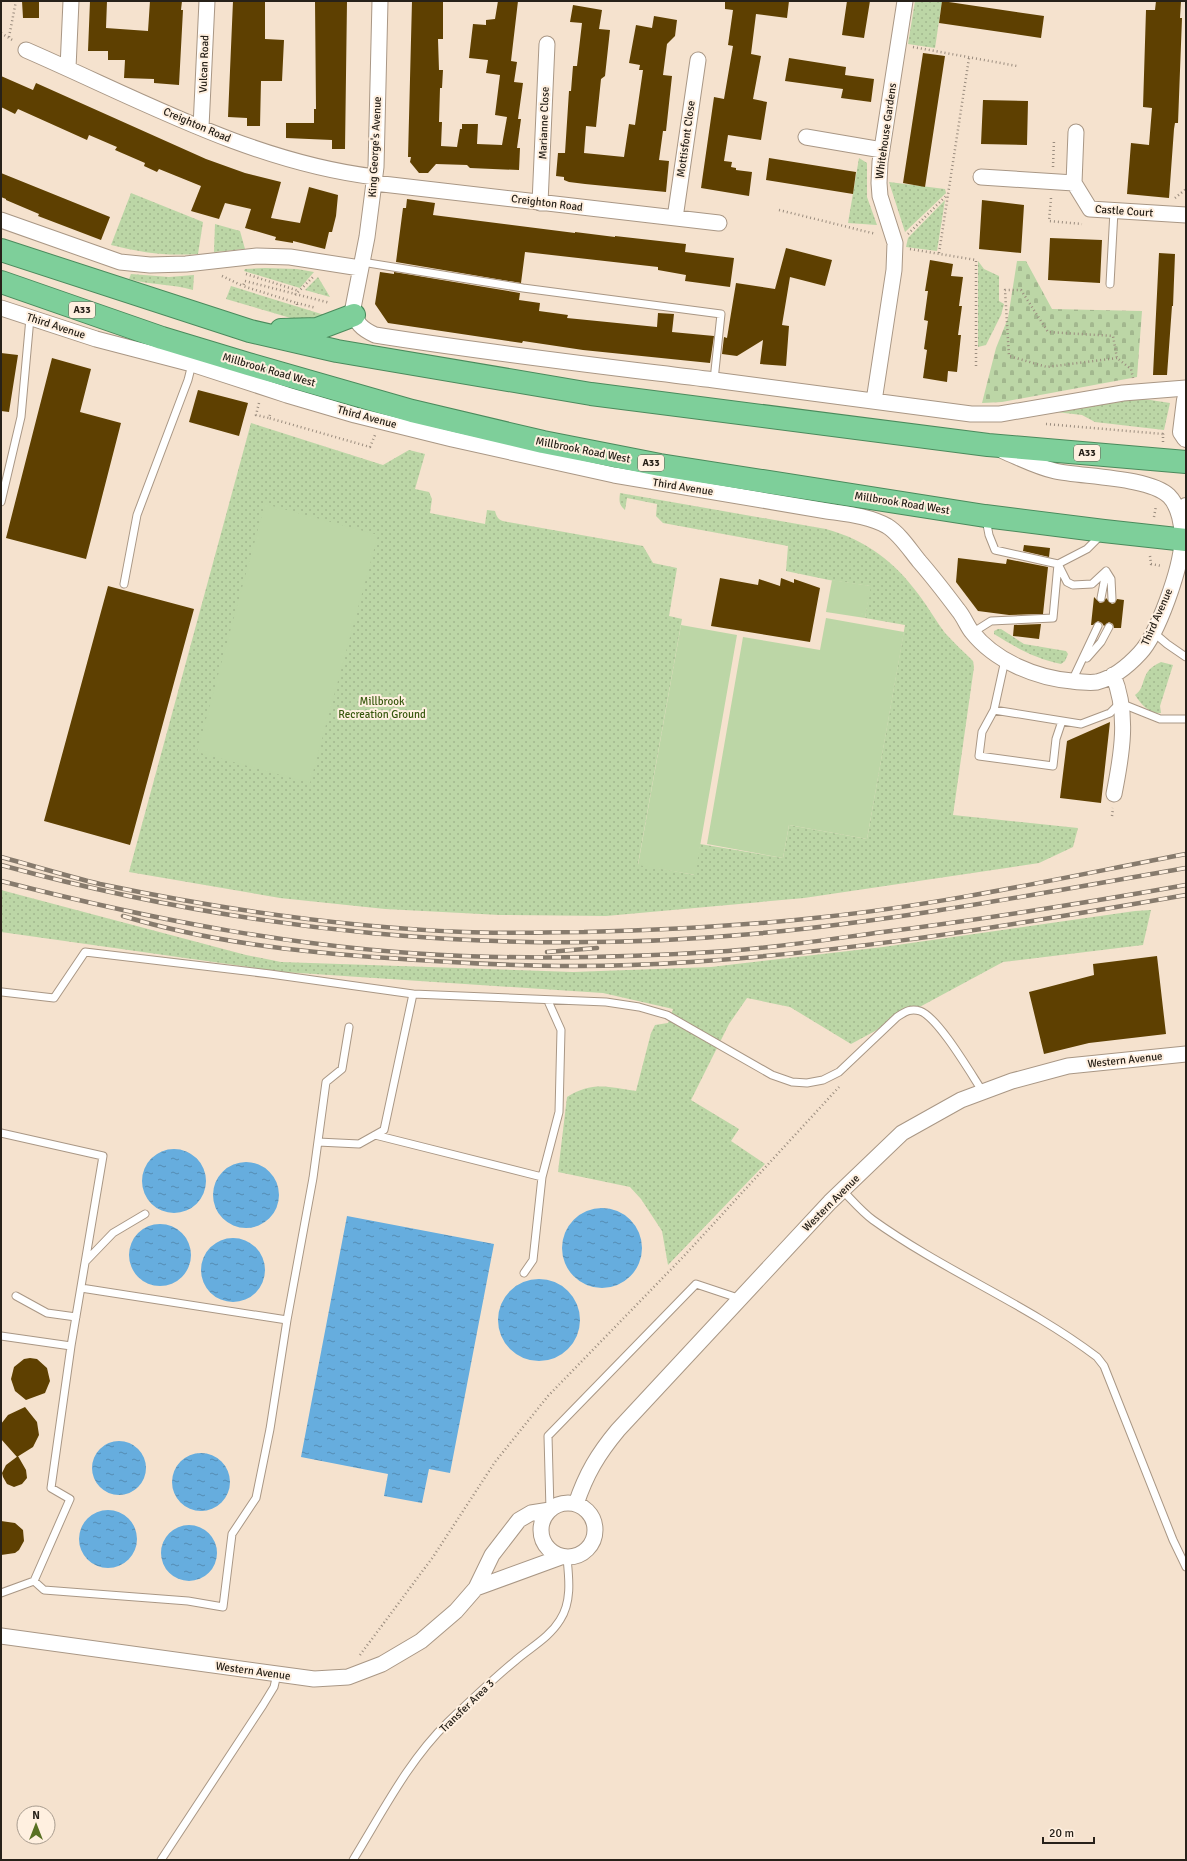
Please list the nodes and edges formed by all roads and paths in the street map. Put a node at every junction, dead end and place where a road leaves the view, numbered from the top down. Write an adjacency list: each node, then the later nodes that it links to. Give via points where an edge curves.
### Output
1 (16, 1): 6 (path)
2 (71, 1): 13 (street)
3 (206, 1): 14 (street, Vulcan Road)
4 (380, 1): 20 (street, King George's Avenue)
5 (905, 1): 8 (street, Whitehouse Gardens)
6 (9, 36)
7 (547, 44): 24 (street, Marianne Close)
8 (898, 45): 10 (path); 18 (street, Whitehouse Gardens)
9 (26, 50): 13 (street, Creighton Road)
10 (969, 58): 12 (path); 23 (path)
11 (698, 60): 28 (street, Mottisfont Close)
12 (1017, 66)
13 (68, 68): 14 (street, Creighton Road)
14 (201, 127): 20 (street, Creighton Road, via 274,155)
15 (1076, 132): 22 (street)
16 (806, 137): 18 (street)
17 (1054, 140): 21 (path)
18 (882, 150): 32 (street, Whitehouse Gardens, via 880,196)
19 (982, 177): 21 (street)
20 (375, 180): 24 (street, Creighton Road); 36 (street, King George's Avenue)
21 (1052, 182): 22 (street); 31 (path, via 1049,221)
22 (1074, 183): 26 (street, Castle Court, via 1090,209)
23 (947, 194): 32 (path); 34 (path)
24 (540, 203): 28 (street, Creighton Road)
25 (779, 210): 32 (path)
26 (1114, 211): 27 (street, Castle Court); 31 (lane)
27 (1186, 215)
28 (675, 218): 30 (street, Creighton Road)
29 (1, 220): 35 (street, via 120,262 150,265 186,264 257,256 290,257)
30 (719, 223)
31 (1113, 226): 40 (lane)
32 (894, 242): 34 (path); 57 (street, Whitehouse Gardens, via 894,270)
33 (1, 250): 48 (highway, A33)
34 (939, 253): 51 (path, via 976,260)
35 (328, 263): 36 (street); 42 (path)
36 (361, 265): 46 (street, King George's Avenue); 52 (lane, via 721,314)
37 (240, 272): 42 (path)
38 (227, 274): 41 (path, via 220,276)
39 (1, 282): 66 (highway, Millbrook Road West / A33, via 162,338 248,364 435,416 543,442 660,465)
40 (1110, 284)
41 (243, 286): 43 (path, via 245,281); 44 (path)
42 (299, 290): 43 (path)
43 (295, 295): 46 (path)
44 (308, 306)
45 (1, 308): 47 (street, Third Avenue)
46 (354, 312): 48 (highway, via 317,329); 52 (street, via 361,328 375,335 572,364)
47 (30, 318): 50 (street, Third Avenue, via 96,339); 64 (lane, via 21,416)
48 (250, 331): 62 (highway, A33, via 337,350 591,394)
49 (1117, 358): 49 (path, via 1113,336 1048,332 1021,290 1005,290 1009,356 1047,367); 54 (path, via 1132,369)
50 (192, 364): 73 (lane, via 137,515); 79 (street, Third Avenue, via 355,414 557,463 879,522 889,528 908,548 960,612)
51 (976, 366)
52 (714, 380): 57 (street)
53 (1186, 388): 54 (street)
54 (1135, 392): 58 (street)
55 (1186, 400): 61 (street, via 1182,432)
56 (259, 401): 59 (path, via 256,414 370,447)
57 (874, 401): 58 (street, via 972,414)
58 (1020, 411): 60 (path, via 1028,422)
59 (376, 433)
60 (1163, 434)
61 (1186, 438)
62 (988, 445): 63 (highway, A33); 68 (street, via 1054,471 1134,482 1167,494 1176,506)
63 (1186, 462)
64 (1, 502)
65 (1186, 507): 68 (street)
66 (985, 516): 67 (highway, Millbrook Road West / A33); 70 (lane, via 995,550)
67 (1104, 532): 68 (highway, Millbrook Road West / A33); 70 (lane, via 1088,549)
68 (1184, 540): 78 (street, Third Avenue, via 1178,567)
69 (1150, 556): 71 (path)
70 (1058, 564): 72 (lane, via 1067,582 1073,585 1092,584); 79 (lane, via 1053,618 991,621)
71 (1151, 564)
72 (1106, 571): 74 (lane); 75 (lane, via 1111,579)
73 (124, 584)
74 (1101, 598)
75 (1112, 599)
76 (1098, 626): 82 (lane)
77 (1109, 627): 82 (lane, via 1101,642)
78 (1153, 632): 80 (lane); 83 (street, Third Avenue, via 1141,652)
79 (972, 633): 81 (street, Third Avenue)
80 (1186, 657)
81 (1006, 660): 84 (street, Third Avenue, via 1051,679); 86 (lane)
82 (1081, 664): 84 (lane)
83 (1113, 675): 84 (street, Third Avenue, via 1097,682); 85 (street, via 1119,689)
84 (1072, 681)
85 (1120, 702): 87 (lane, via 1160,720); 88 (lane, via 1110,713 1081,724); 89 (street, via 1122,756)
86 (994, 710): 88 (lane); 88 (lane, via 982,732 979,756 1053,766 1056,739)
87 (1186, 719)
88 (1062, 721)
89 (1114, 794)
90 (1, 993): 91 (lane, via 54,998 85,952)
91 (414, 994): 92 (lane); 98 (lane, via 384,1130)
92 (548, 1001): 96 (lane, via 622,1004 667,1015 772,1075 792,1082 807,1083 823,1080 839,1072 897,1016 908,1010 921,1011 934,1020); 100 (lane, via 561,1030 559,1112)
93 (349, 1027): 99 (lane, via 342,1069 326,1082)
94 (1186, 1054): 96 (street, Western Avenue, via 1068,1066 1012,1080)
95 (839, 1086): 120 (path, via 684,1256 548,1396 495,1462 433,1557)
96 (984, 1092): 101 (street, Western Avenue, via 961,1100 902,1133)
97 (1, 1133): 103 (lane, via 103,1156)
98 (375, 1135): 99 (lane, via 359,1144); 100 (lane)
99 (318, 1142): 109 (lane)
100 (542, 1176): 104 (lane, via 532,1260)
101 (842, 1190): 107 (street, Western Avenue); 115 (lane, via 872,1219 908,1243 1029,1312 1097,1357 1104,1366)
102 (145, 1214): 103 (lane, via 113,1233)
103 (86, 1261): 105 (lane)
104 (524, 1273)
105 (81, 1288): 108 (lane); 109 (lane)
106 (16, 1296): 108 (lane, via 47,1313)
107 (741, 1299): 112 (street, Western Avenue, via 602,1449 590,1467); 113 (lane, via 696,1284 548,1436)
108 (76, 1317): 111 (lane)
109 (287, 1320): 116 (lane, via 256,1498 232,1534 223,1608 188,1601 44,1590)
110 (1, 1336): 111 (lane)
111 (71, 1346): 116 (lane, via 51,1488 70,1499)
112 (576, 1504): 113 (street, via 558,1505); 114 (street, via 590,1514 594,1522 594,1539 584,1553)
113 (550, 1510): 114 (street, via 541,1524 541,1533 547,1548); 117 (street, via 531,1514 519,1520 492,1555)
114 (564, 1557): 117 (street); 123 (lane, Transfer Area 3, via 570,1579 561,1619 543,1640 446,1724 412,1765)
115 (1186, 1567)
116 (34, 1581): 118 (lane)
117 (476, 1588): 121 (street, Western Avenue, via 456,1611 421,1642 382,1664 348,1677 314,1679)
118 (1, 1593)
119 (1, 1636): 121 (street, Western Avenue)
120 (356, 1660)
121 (277, 1674): 122 (lane, via 274,1687 263,1705)
122 (161, 1860)
123 (353, 1860)

